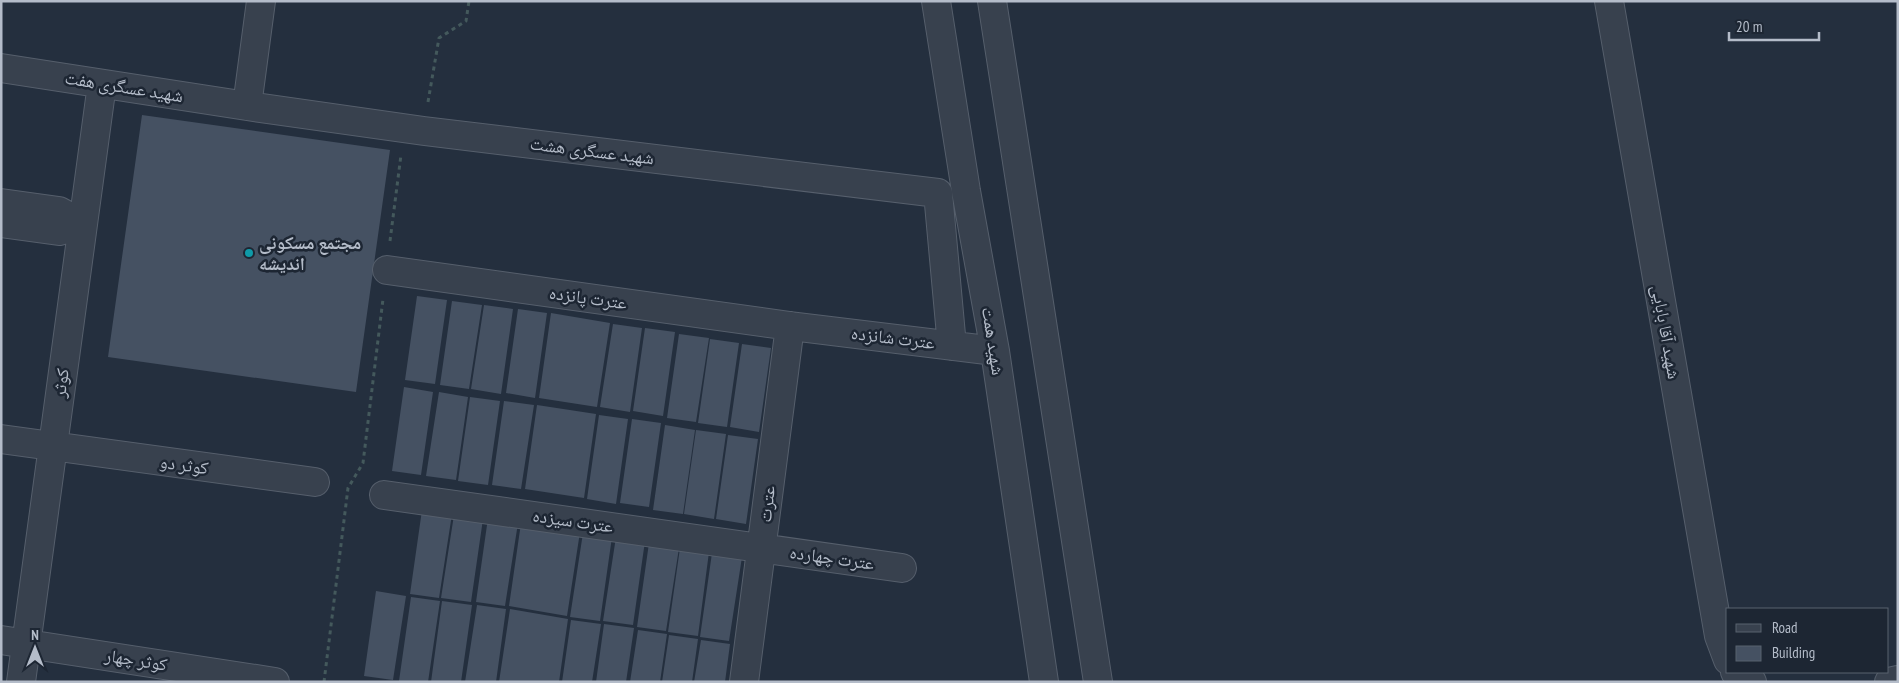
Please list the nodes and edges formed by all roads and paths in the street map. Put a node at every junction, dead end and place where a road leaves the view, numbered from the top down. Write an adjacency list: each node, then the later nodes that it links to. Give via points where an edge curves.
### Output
1 (261, 1): 8 (street)
2 (469, 1): 9 (path, via 466,20 439,38)
3 (936, 1): 16 (street, شهید همت)
4 (992, 1): 32 (street)
5 (1609, 1): 24 (street, شهید آقا بابایی, via 1719,636)
6 (1, 68): 7 (street, شهید عسگری هفت)
7 (102, 84): 8 (street, شهید عسگری هفت); 12 (street, کوثر)
8 (247, 106): 9 (street, شهید عسگری هشت)
9 (414, 129): 13 (path); 15 (street, شهید عسگری هشت, via 938,193)
10 (1, 203): 12 (street, via 59,211)
11 (1, 223): 12 (street, via 58,232)
12 (83, 224): 18 (street, کوثر)
13 (386, 270): 14 (street, عترت پانزده); 29 (path, via 363,463 348,488)
14 (790, 326): 15 (street, عترت شانزده); 21 (street, عترت)
15 (952, 346): 16 (street, عترت شانزده)
16 (995, 351): 31 (street, شهید همت)
17 (1, 439): 18 (street, کوثر دو)
18 (53, 447): 19 (street, کوثر دو); 23 (street, کوثر)
19 (315, 482)
20 (384, 495): 21 (street, عترت سیزده)
21 (762, 548): 22 (street, عترت چهارده); 30 (street, عترت)
22 (902, 568)
23 (14, 642): 27 (street, کوثر); 28 (street, کوثر چهار)
24 (1726, 655)
25 (1737, 673): 33 (street)
26 (1898, 680): 34 (street)
27 (21, 682)
28 (275, 682)
29 (324, 682)
30 (744, 682)
31 (1044, 682)
32 (1098, 682)
33 (1752, 682)
34 (1889, 682)

